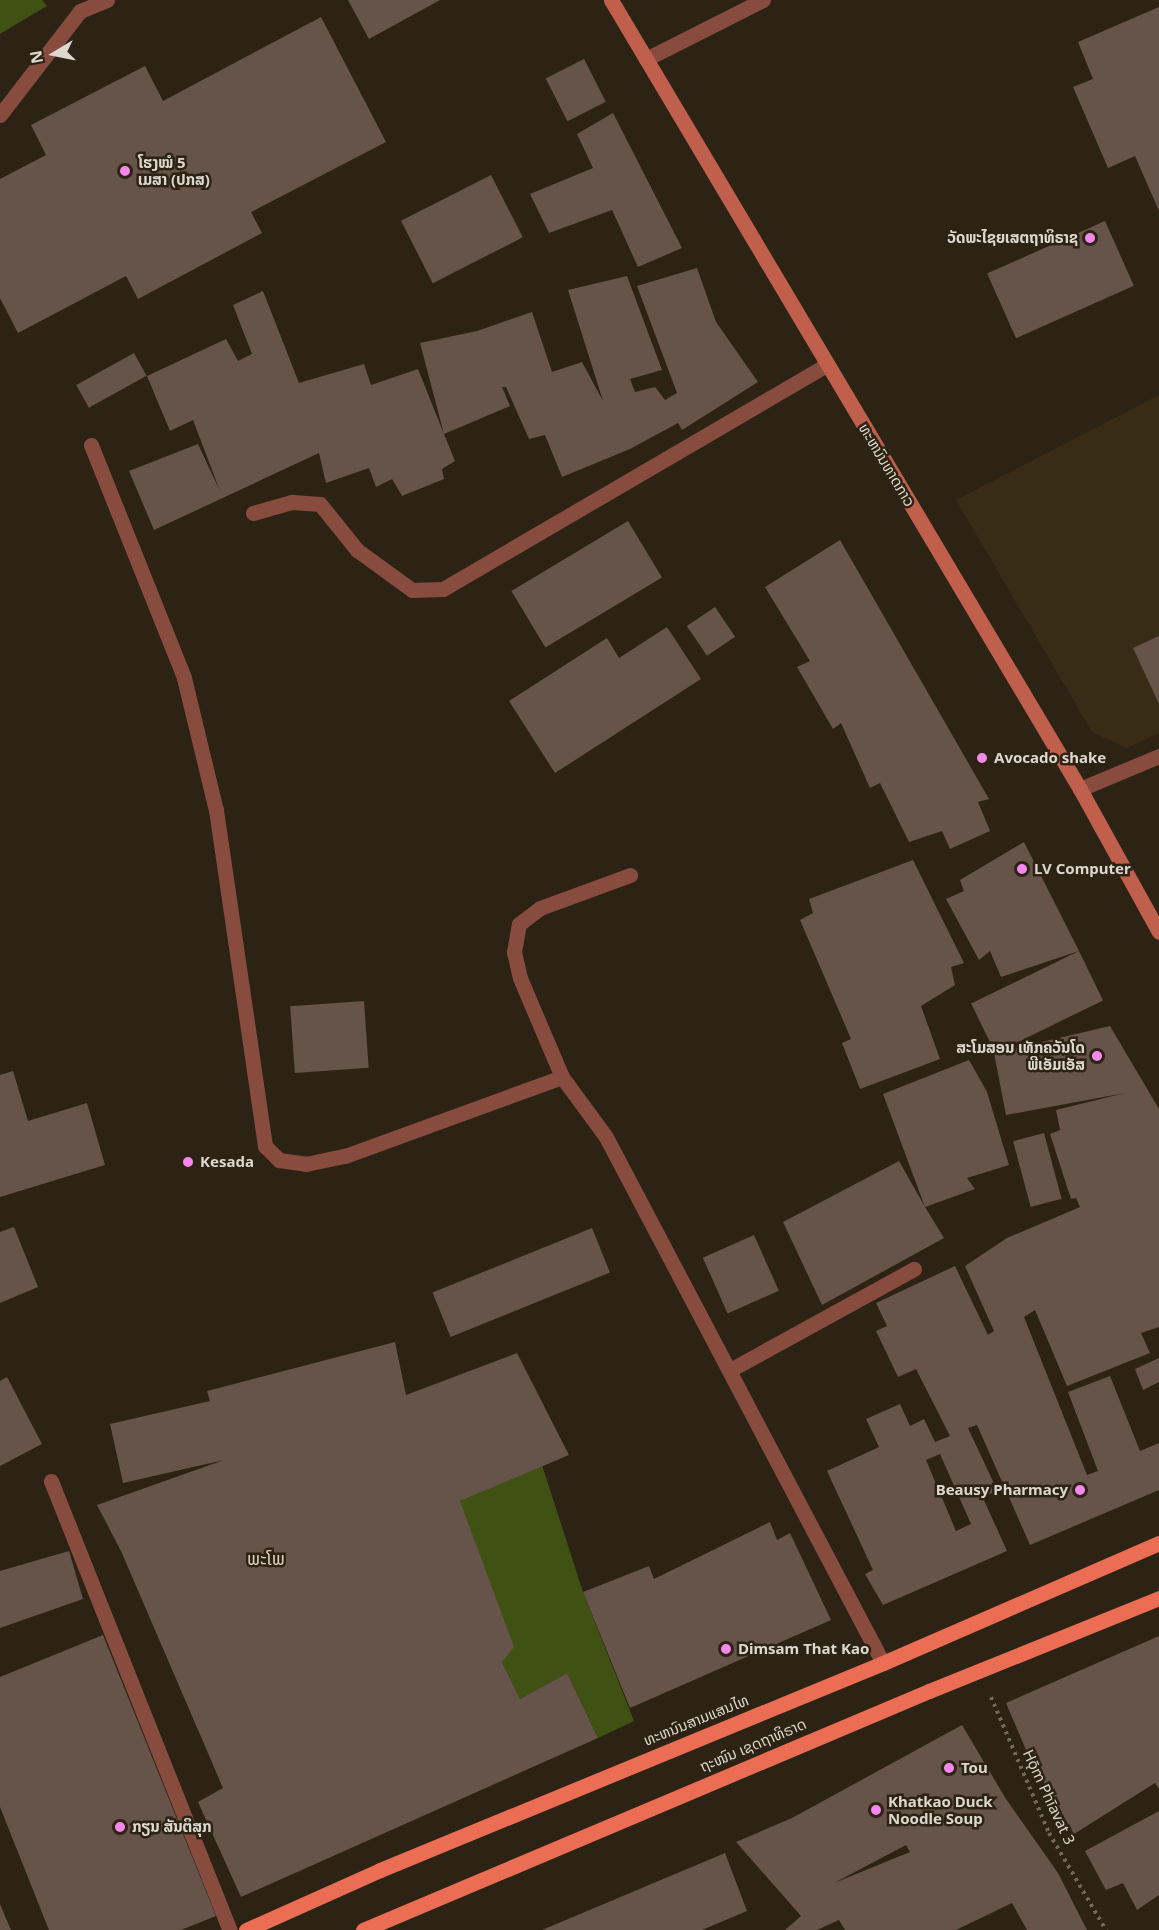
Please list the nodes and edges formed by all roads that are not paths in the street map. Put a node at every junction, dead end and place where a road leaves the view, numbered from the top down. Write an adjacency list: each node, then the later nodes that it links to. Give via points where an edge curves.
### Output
1 (107, 0): 5 (street, via 80,11)
2 (611, 0): 4 (street, ທະຫນົນທາດກາວ)
3 (763, 0): 4 (street)
4 (646, 59): 6 (street, ທະຫນົນທາດກາວ)
5 (0, 115)
6 (827, 365): 8 (street, via 443,589 412,590 357,550 320,504 292,502); 10 (street, ທະຫນົນທາດກາວ)
7 (91, 445): 13 (street, via 184,678 216,810 265,1146 279,1160 306,1164 345,1156)
8 (253, 513)
9 (1159, 756): 10 (street)
10 (1080, 789): 12 (street, ທະຫນົນທາດກາວ)
11 (630, 875): 13 (street, via 540,908 519,924 514,952 520,978)
12 (1159, 932)
13 (562, 1077): 15 (street, via 606,1137)
14 (914, 1269): 15 (street)
15 (730, 1370): 19 (street)
16 (51, 1481): 20 (street)
17 (1159, 1543): 19 (main road, ທະຫນົນສາມແສນໄທ)
18 (1159, 1599): 22 (main road, ຖະໜົນ ເຊດຖາທິຣາດ, via 980,1670)
19 (883, 1663): 21 (main road, ທະຫນົນສາມແສນໄທ, via 380,1870)
20 (230, 1930)
21 (246, 1930)
22 (363, 1930)

